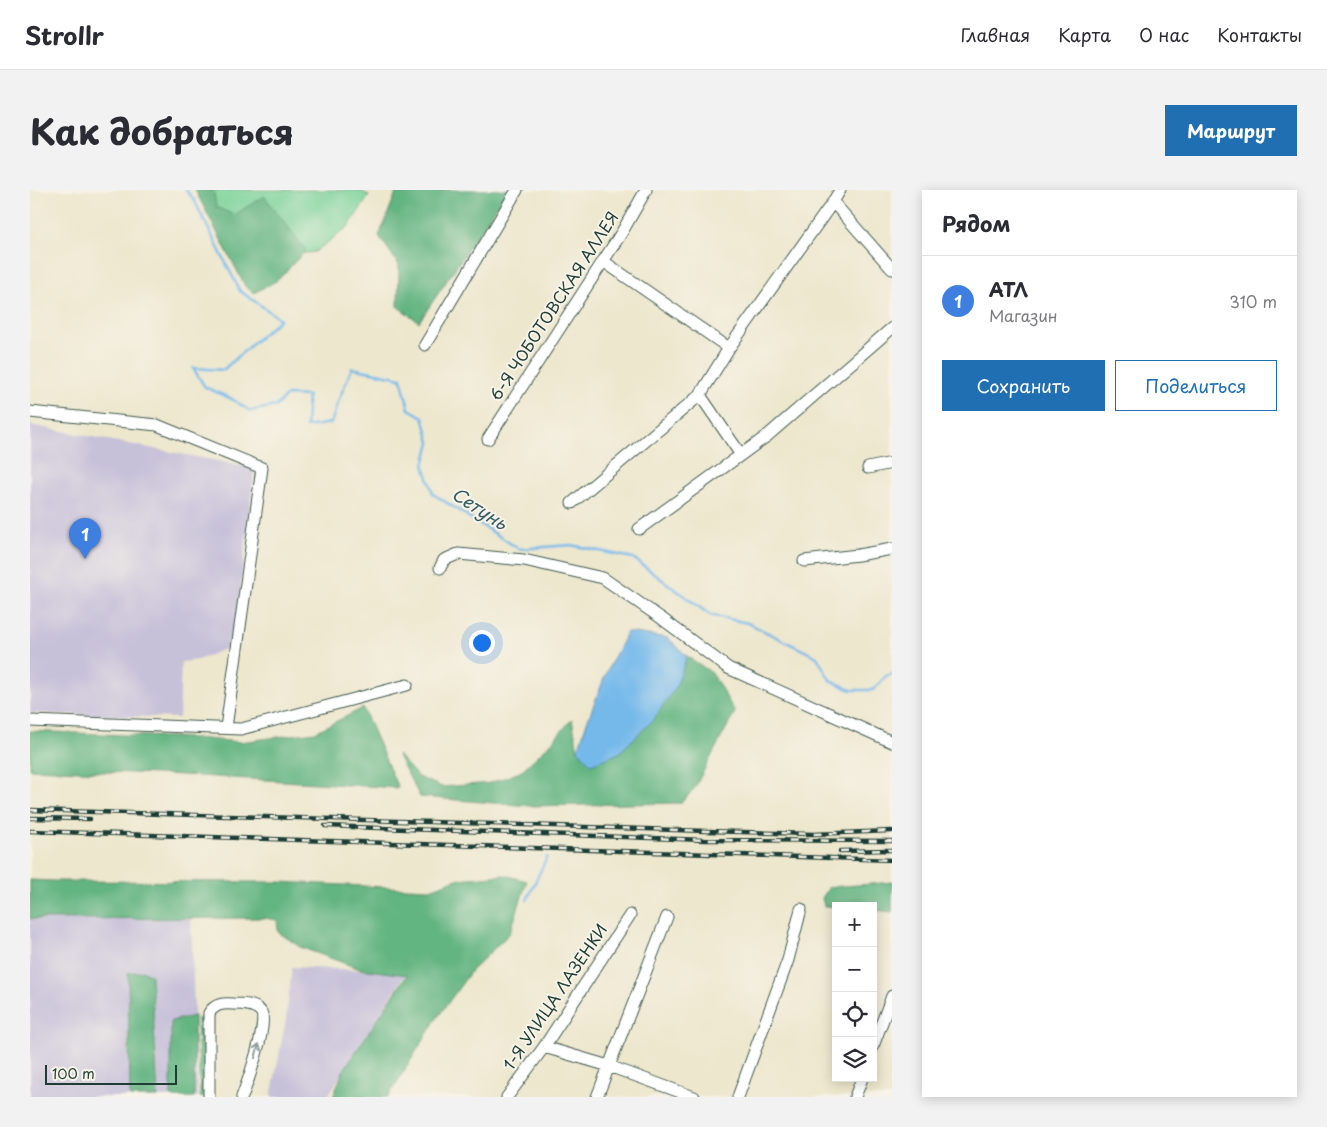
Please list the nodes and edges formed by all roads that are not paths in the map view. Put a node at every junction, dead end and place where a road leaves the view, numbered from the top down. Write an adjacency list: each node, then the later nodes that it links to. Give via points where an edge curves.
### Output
1 (517, 190): 8 (street)
2 (646, 190): 5 (street, 6-Я ЧОБОТОВСКАЯ АЛЛЕЯ)
3 (840, 190): 4 (street)
4 (833, 202): 6 (street); 9 (street)
5 (603, 261): 9 (street); 12 (street, 6-Я ЧОБОТОВСКАЯ АЛЛЕЯ)
6 (892, 269)
7 (892, 328): 13 (street)
8 (425, 345)
9 (729, 348): 10 (street)
10 (700, 395): 13 (street); 16 (street)
11 (30, 412): 23 (street, via 157,425 262,468)
12 (488, 439)
13 (741, 455): 17 (street)
14 (892, 463): 15 (street)
15 (868, 468)
16 (572, 503)
17 (639, 529)
18 (892, 549): 19 (street)
19 (804, 561)
20 (440, 568): 24 (street, via 444,560 458,554 524,560 603,578 728,668)
21 (407, 685): 23 (street, via 241,729)
22 (30, 720): 23 (street)
23 (226, 728)
24 (892, 742)
25 (801, 909): 38 (street, via 788,960)
26 (630, 915): 30 (street, 1-Я УЛИЦА ЛАЗЕНКИ)
27 (667, 917): 31 (street)
28 (892, 996): 29 (street)
29 (876, 1037)
30 (544, 1047): 31 (street); 35 (street, 1-Я УЛИЦА ЛАЗЕНКИ)
31 (609, 1066): 36 (street); 37 (street)
32 (861, 1082): 39 (street)
33 (208, 1097): 34 (street, one-way to 33, via 249,1082 264,1016 255,1007 240,1004 214,1007 209,1013)
34 (242, 1097)
35 (507, 1097)
36 (597, 1097)
37 (694, 1097)
38 (738, 1097)
39 (855, 1097)

